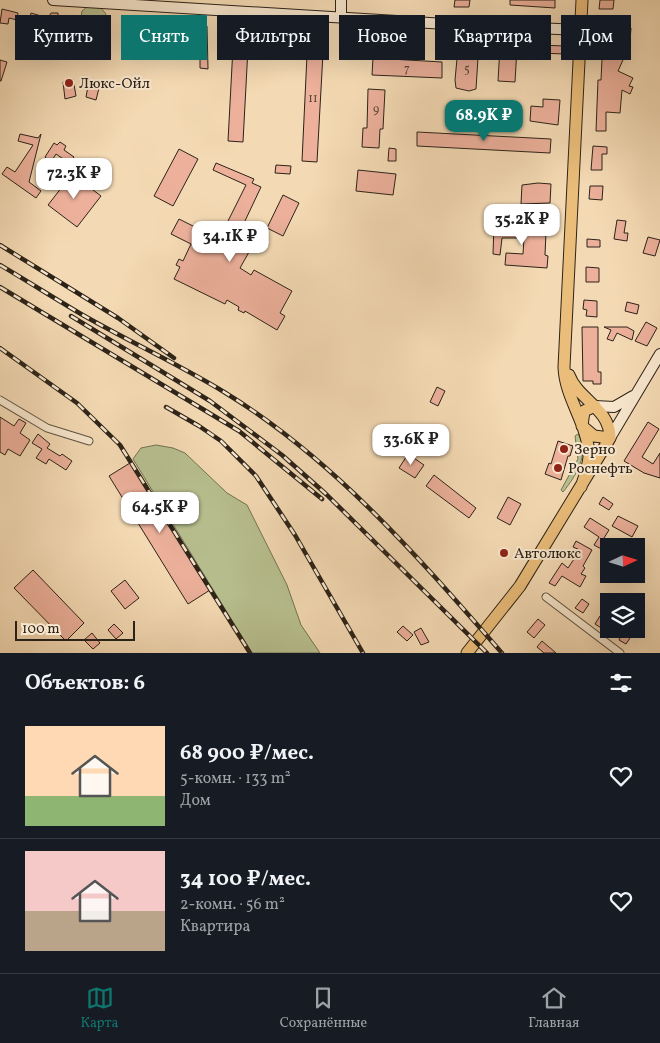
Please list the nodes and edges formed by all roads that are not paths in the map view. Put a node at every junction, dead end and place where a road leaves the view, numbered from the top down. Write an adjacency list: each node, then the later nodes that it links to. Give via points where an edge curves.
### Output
1 (53, 0): 6 (main road)
2 (342, 0): 4 (main road)
3 (582, 0): 5 (main road)
4 (340, 15)
5 (581, 15)
6 (339, 17)
7 (425, 22): 8 (main road)
8 (561, 29)
9 (579, 60): 11 (main road)
10 (660, 354): 12 (main road)
11 (564, 356): 14 (main road, via 574,387); 15 (main road, via 566,386)
12 (637, 392): 14 (main road, via 617,406); 16 (main road)
13 (0, 400): 17 (street, via 47,428)
14 (595, 406): 15 (main road, via 584,411); 16 (main road, via 607,421)
15 (582, 426): 16 (main road, via 594,436); 18 (main road, via 589,456)
16 (610, 438): 18 (main road)
17 (89, 441)
18 (581, 488): 20 (main road, via 520,586)
19 (546, 597): 21 (street)
20 (467, 653)
21 (620, 653)

